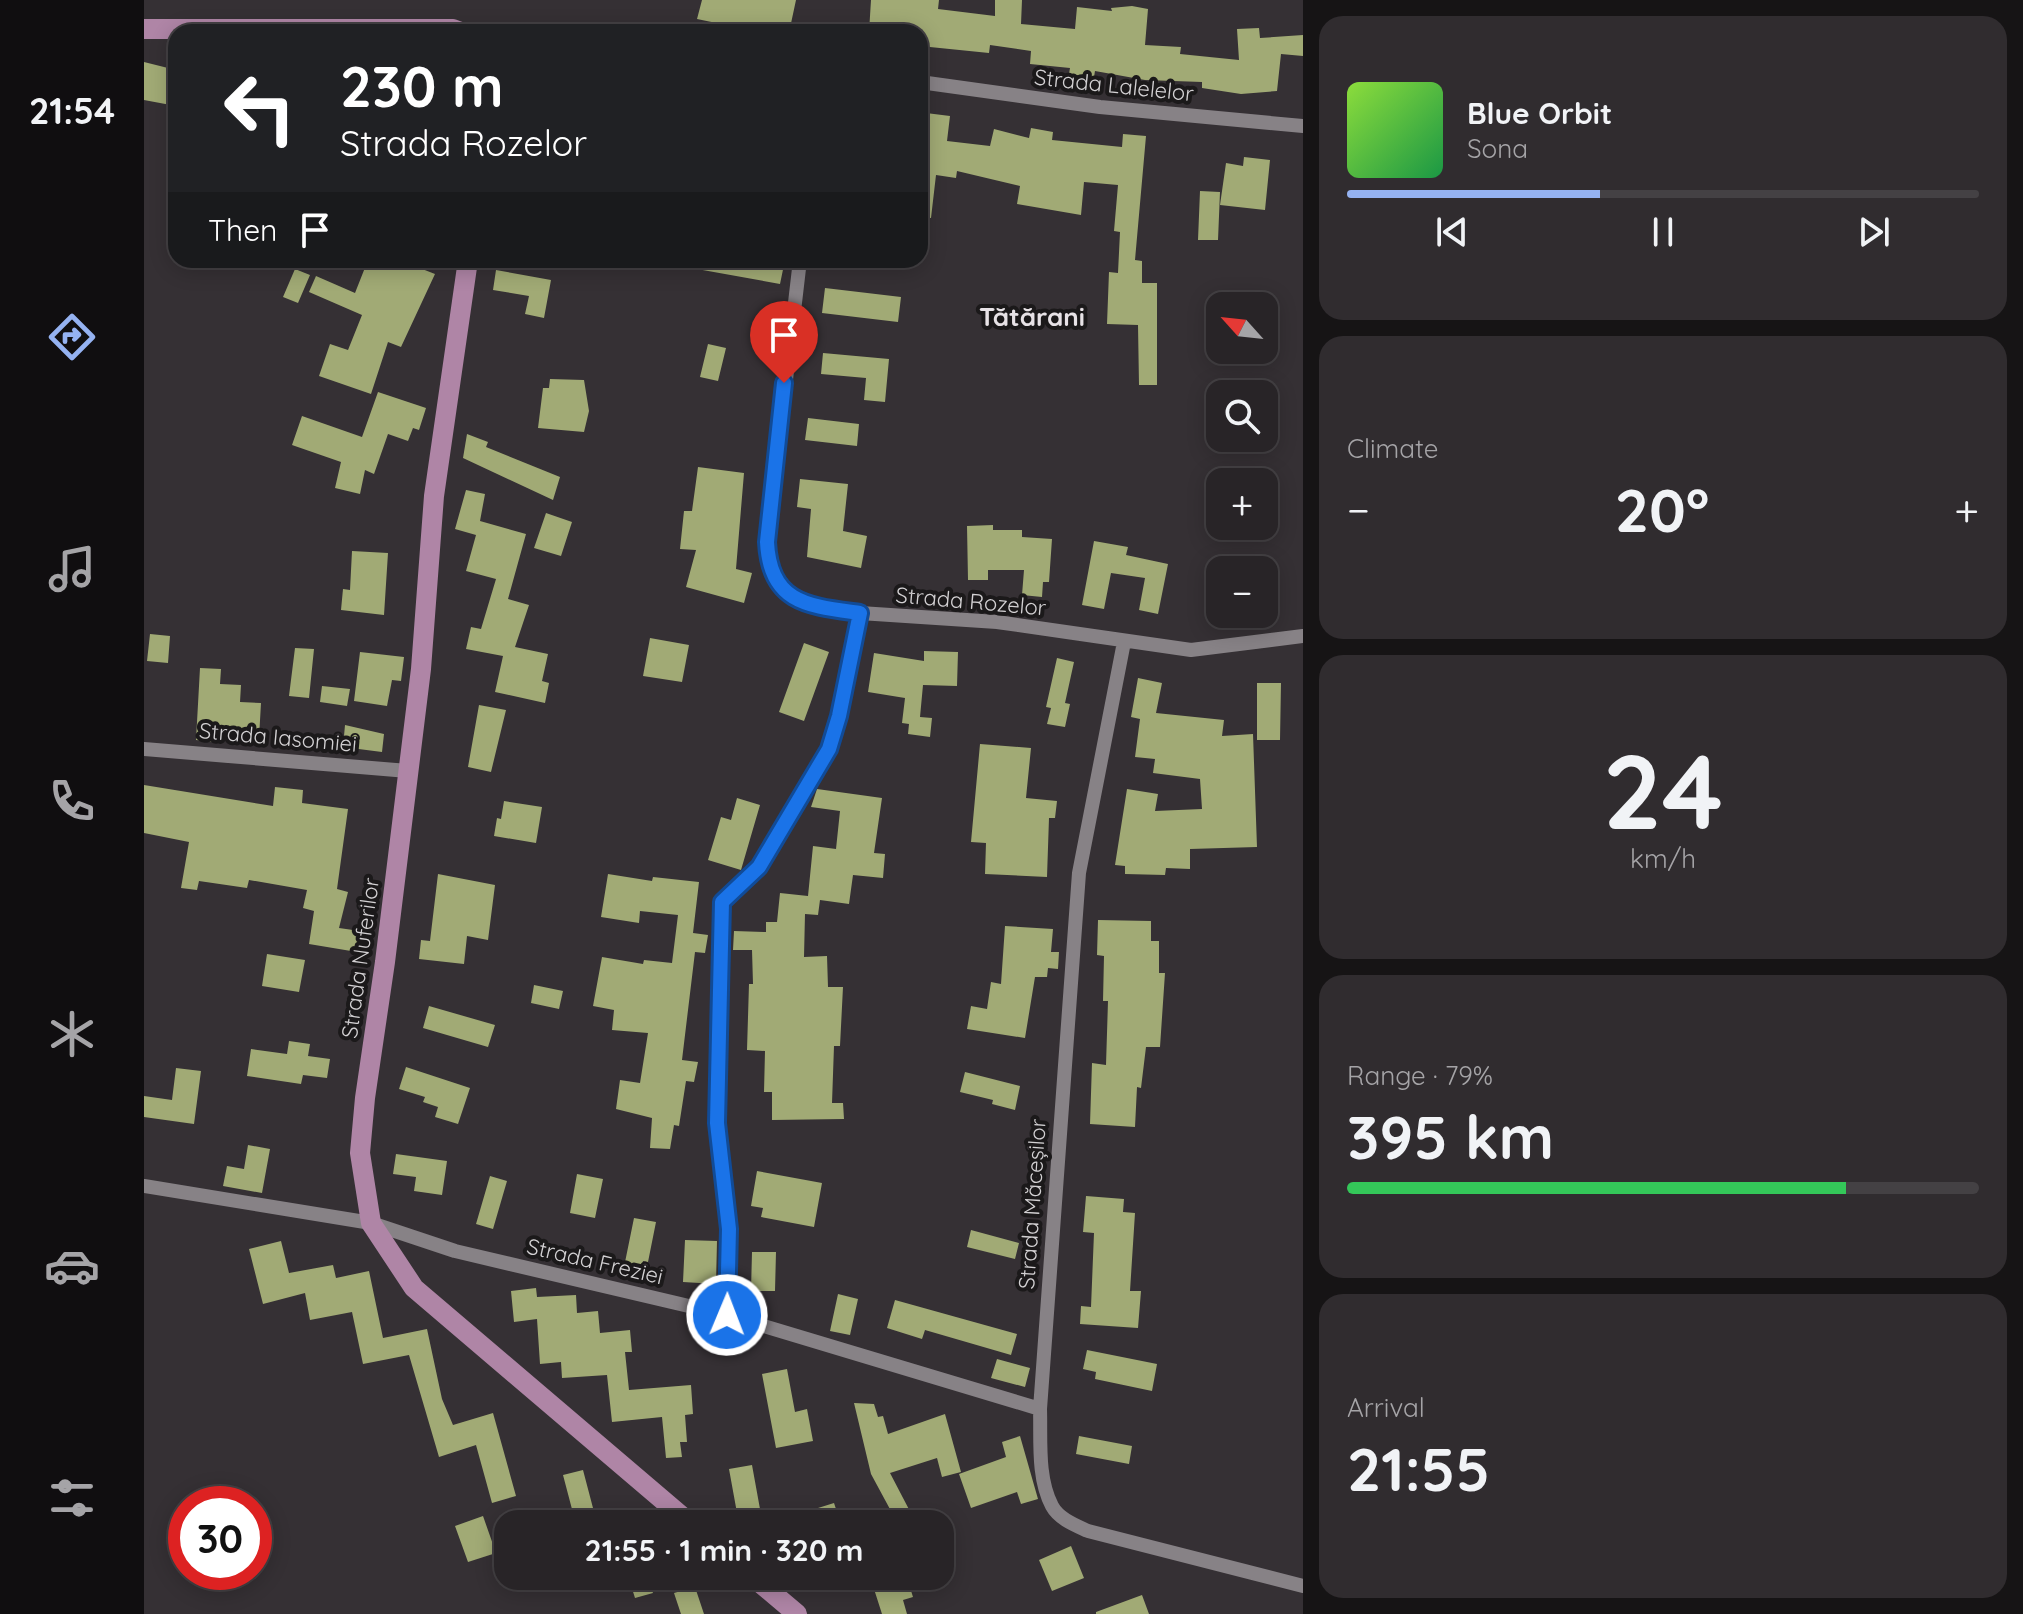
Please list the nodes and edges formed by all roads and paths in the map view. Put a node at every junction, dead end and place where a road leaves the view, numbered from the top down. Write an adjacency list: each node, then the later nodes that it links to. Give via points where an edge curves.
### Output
1 (144, 29): 2 (main road)
2 (168, 29)
3 (928, 83): 4 (street, Strada Lalelelor, via 1100,107)
4 (1303, 126)
5 (467, 268): 11 (main road, Strada Nuferilor, via 434,496)
6 (799, 268): 7 (street, Strada Rozelor, via 768,565 776,583 794,598 813,607)
7 (860, 613): 9 (street, Strada Rozelor, via 997,622); 14 (street, via 829,749 759,867 722,902 717,1123 729,1229)
8 (1303, 636): 9 (street, Strada Rozelor, via 1191,650)
9 (1124, 642): 15 (street, Strada Măceșilor, via 1079,873)
10 (144, 749): 11 (street, Strada Iasomiei)
11 (408, 771): 13 (main road, Strada Nuferilor, via 360,1153)
12 (144, 1186): 13 (street, Strada Freziei)
13 (371, 1223): 14 (street, Strada Freziei, via 455,1251); 16 (main road, Strada Nuferilor, via 414,1288)
14 (727, 1315): 15 (street, Strada Freziei)
15 (1040, 1409): 17 (street, Strada Măceșilor, via 1043,1475 1052,1507 1067,1522)
16 (675, 1510)
17 (1303, 1586)
18 (769, 1590): 19 (main road)
19 (797, 1614)

